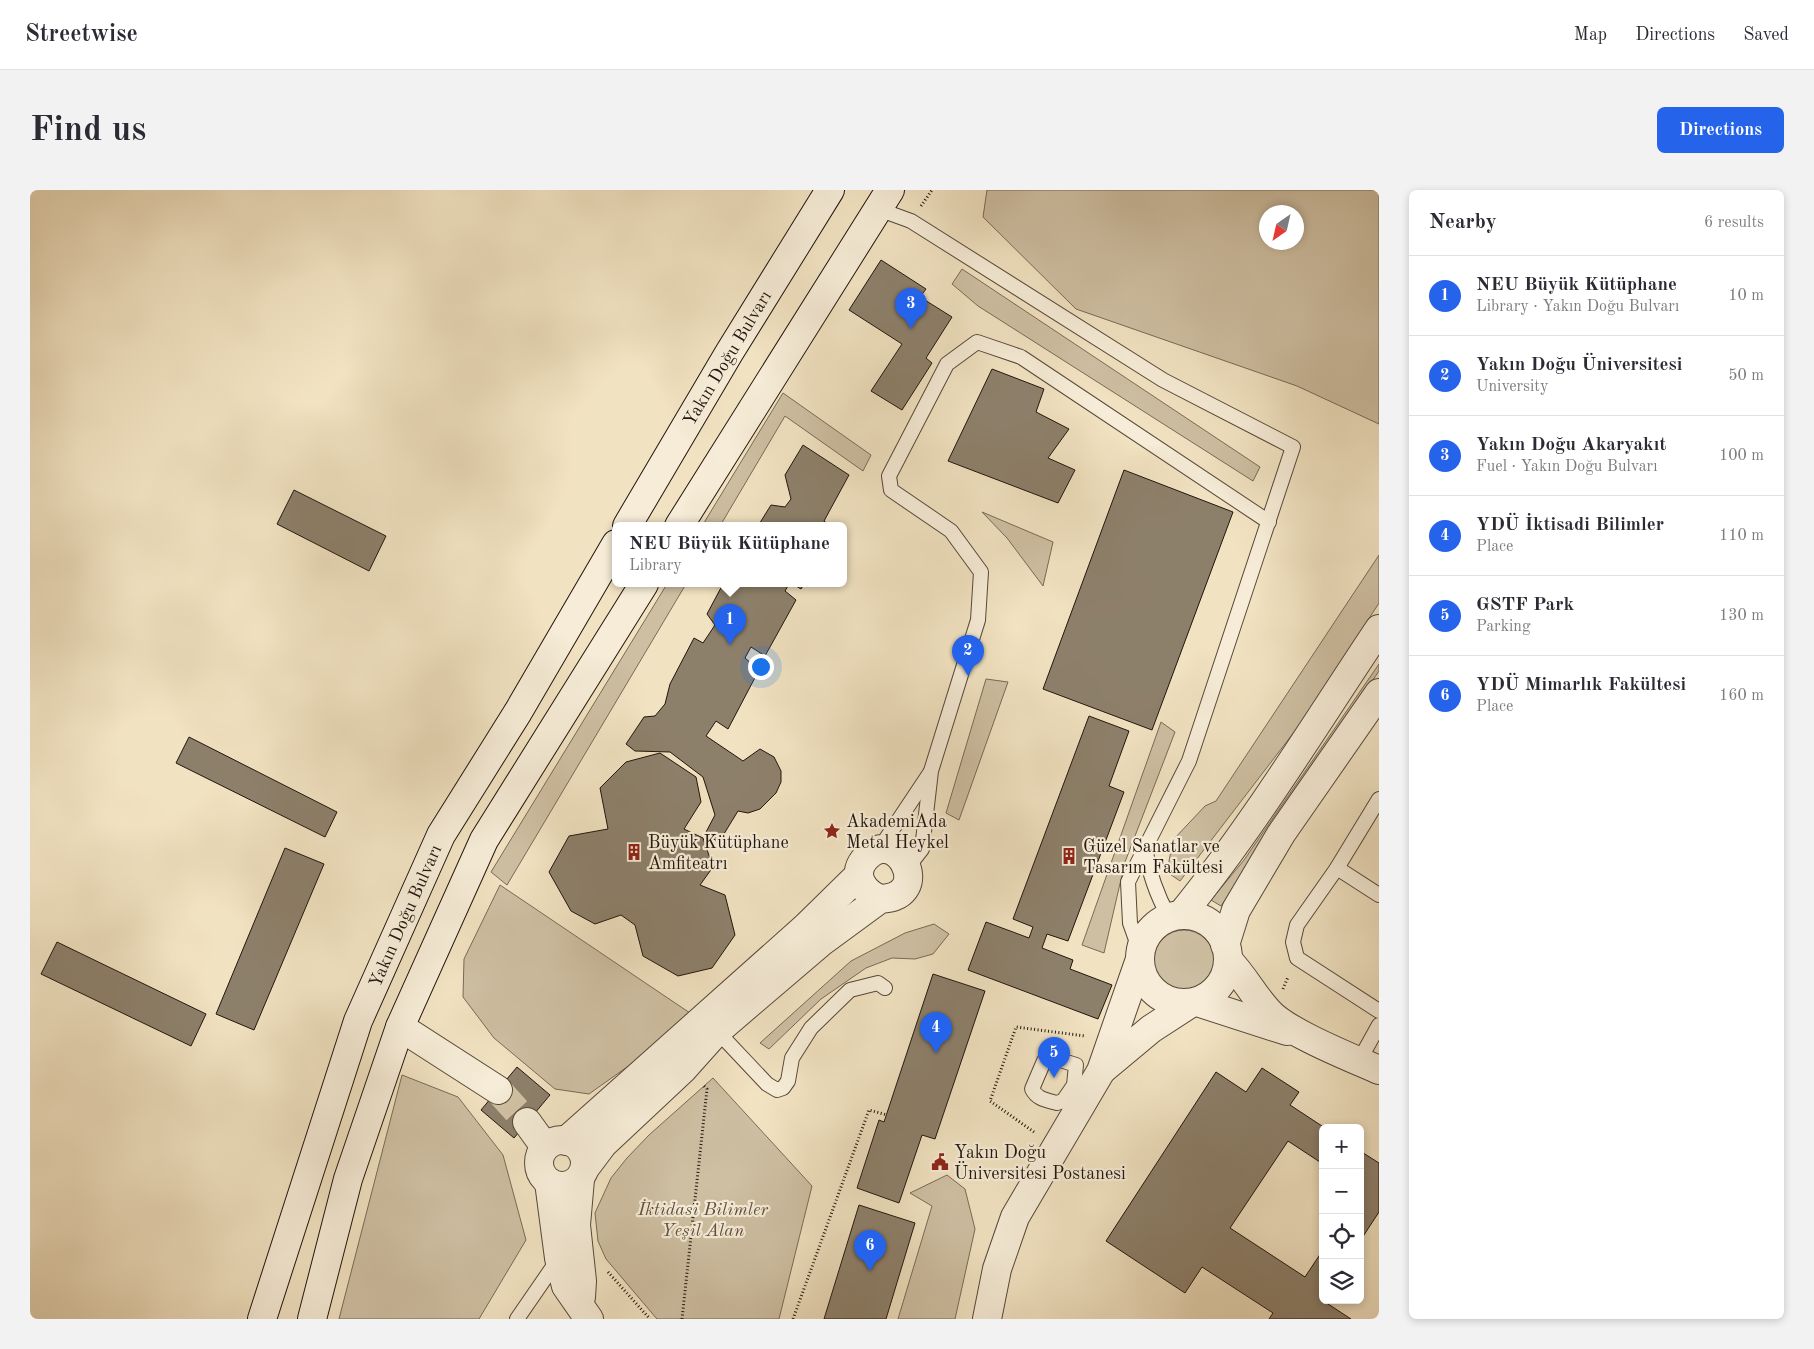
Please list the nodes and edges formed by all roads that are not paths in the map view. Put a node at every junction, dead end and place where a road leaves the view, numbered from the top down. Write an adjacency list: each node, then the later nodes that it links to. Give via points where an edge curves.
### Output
1 (830, 190): 3 (street, Yakın Doğu Bulvarı)
2 (884, 199): 4 (street); 5 (lane, via 911,221 1163,380 1293,448)
3 (629, 522)
4 (682, 522)
5 (1269, 522): 10 (lane, via 1021,357 977,342 947,364 889,476 891,490 951,531 981,572 978,620); 12 (lane, via 1189,761)
6 (612, 551): 38 (street, Yakın Doğu Bulvarı, via 518,712 441,835 358,1021)
7 (642, 587): 26 (street, via 484,840)
8 (1379, 629): 19 (street, via 1204,887)
9 (1379, 693): 20 (street, via 1281,834 1236,910)
10 (931, 771): 13 (lane); 14 (lane, via 922,849)
11 (1379, 799): 15 (lane)
12 (1145, 847): 19 (lane, via 1156,892); 21 (lane, via 1128,882 1130,923)
13 (878, 851): 14 (street, via 893,851 902,856); 16 (street, via 863,861)
14 (908, 867): 18 (street, via 908,882 899,895)
15 (1337, 868): 17 (lane); 24 (lane, via 1297,926 1293,942 1296,958)
16 (859, 875): 18 (street, via 863,888); 33 (street, via 806,927)
17 (1379, 894)
18 (880, 899): 27 (street, via 820,943)
19 (1175, 916): 20 (street, via 1195,916 1208,923 1219,932); 21 (street, via 1150,930)
20 (1227, 953): 23 (street, via 1226,974 1219,986 1209,996); 28 (street, via 1269,1013)
21 (1140, 956): 23 (street, via 1143,976 1151,989 1176,1003); 30 (street)
22 (885, 988): 27 (lane, via 878,983 850,990 811,1028 792,1058 788,1081 777,1090 767,1084)
23 (1194, 1002): 28 (street); 30 (street, via 1150,1029)
24 (1379, 1011)
25 (1379, 1025): 29 (lane)
26 (400, 1027): 31 (street); 39 (street, via 348,1179)
27 (717, 1031): 34 (street, via 683,1069 603,1144)
28 (1303, 1035): 29 (street)
29 (1369, 1066)
30 (1101, 1071): 41 (street, via 1080,1090 1015,1217 997,1269)
31 (498, 1090)
32 (527, 1122): 33 (street)
33 (556, 1144): 34 (street, via 579,1148 585,1161); 35 (street, via 541,1154 540,1170)
34 (582, 1173): 35 (street, via 575,1183 562,1187); 37 (street, via 576,1225)
35 (549, 1182): 36 (street)
36 (559, 1258): 37 (street, via 566,1286); 40 (lane)
37 (584, 1302)
38 (262, 1319)
39 (312, 1319)
40 (517, 1319)
41 (986, 1319)

